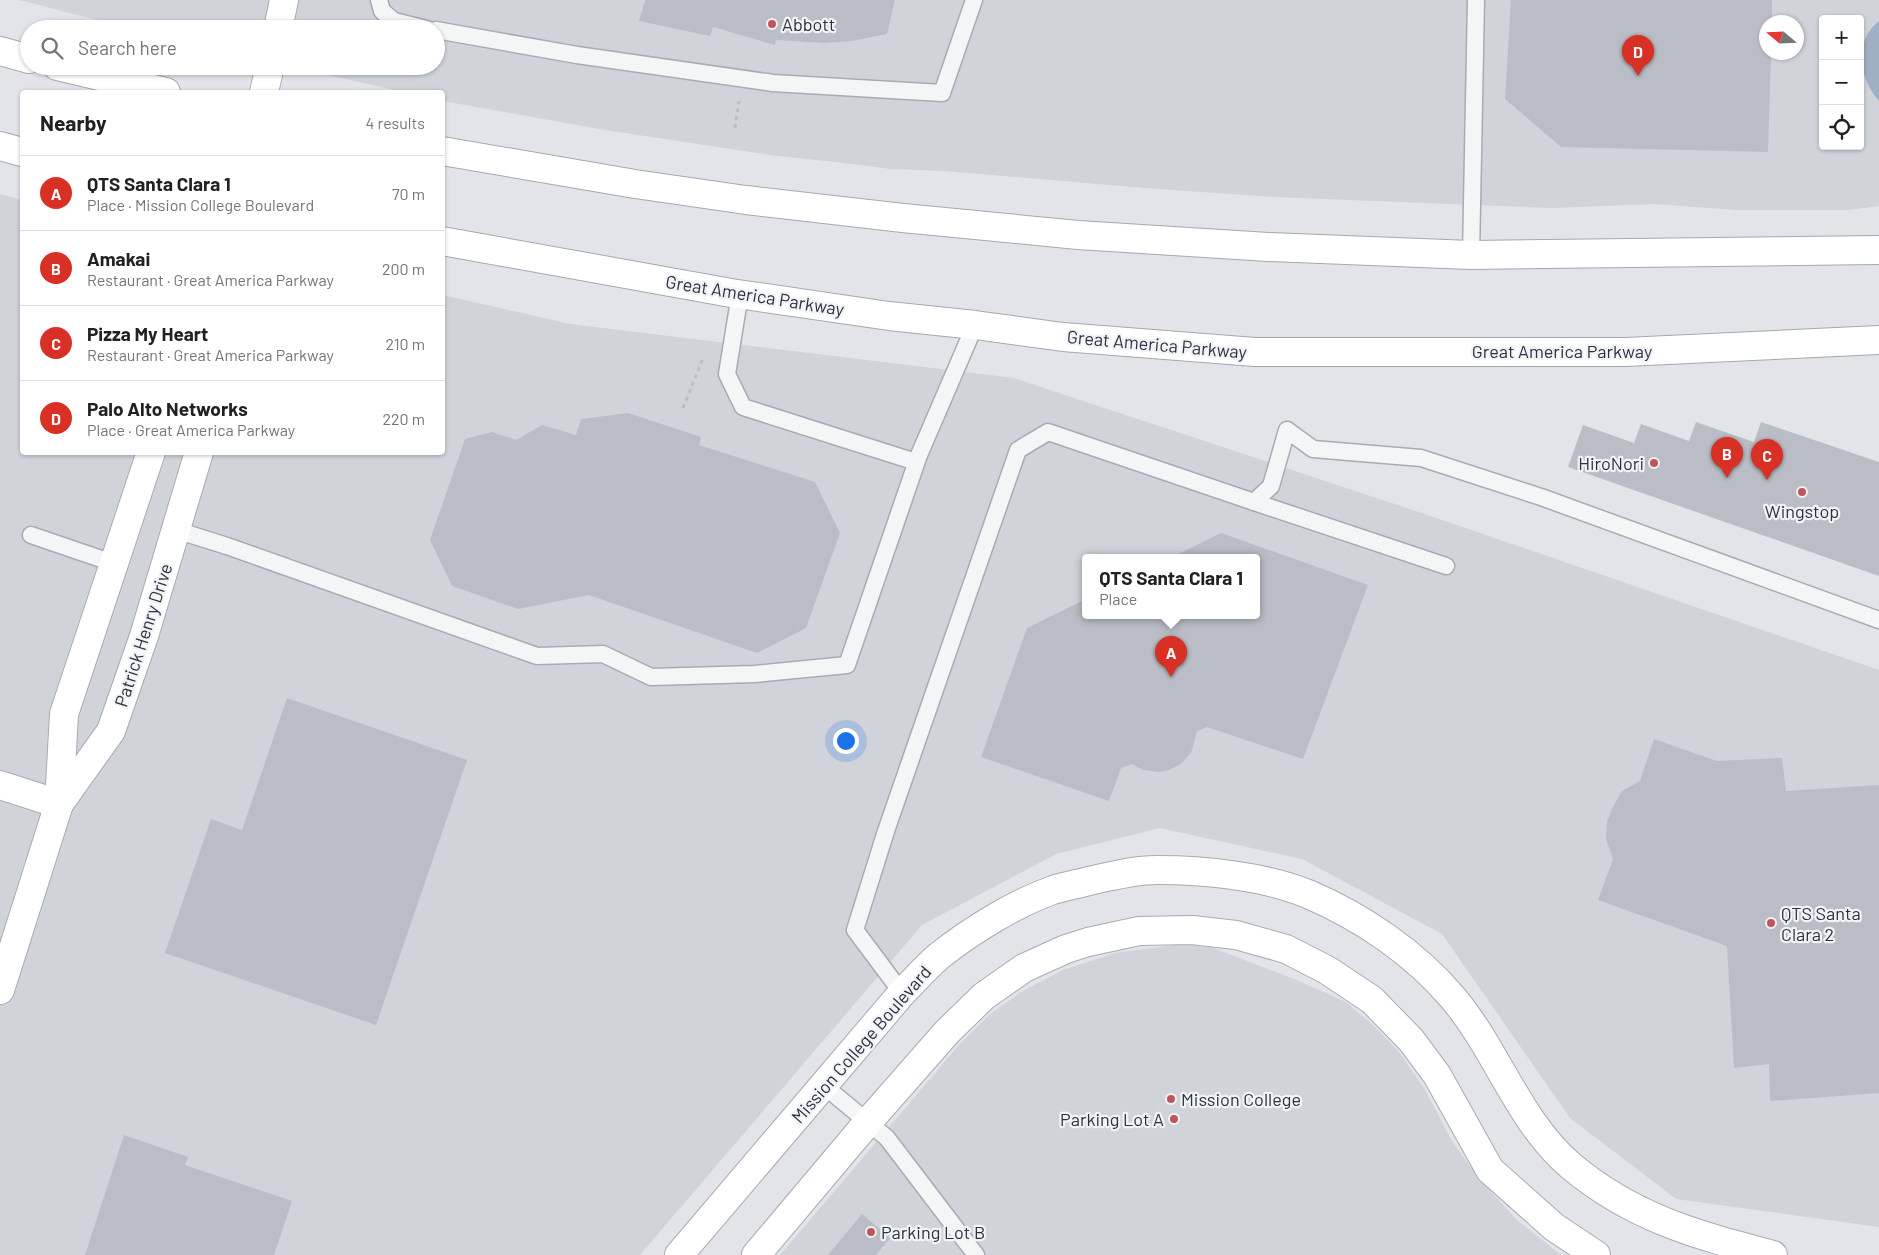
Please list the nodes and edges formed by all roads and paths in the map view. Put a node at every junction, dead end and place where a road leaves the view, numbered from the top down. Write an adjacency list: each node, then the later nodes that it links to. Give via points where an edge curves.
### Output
1 (284, 0): 5 (street)
2 (379, 0): 6 (lane, via 382,11)
3 (974, 0): 7 (lane, via 942,93 773,84)
4 (1476, 0): 19 (lane)
5 (280, 20)
6 (393, 20)
7 (445, 32)
8 (0, 51): 9 (street)
9 (20, 57)
10 (95, 75): 12 (street)
11 (268, 75): 13 (street)
12 (158, 90)
13 (264, 90)
14 (0, 146): 15 (street)
15 (20, 151)
16 (445, 152): 19 (street, via 635,184 903,218 1108,237)
17 (445, 242): 20 (street, Great America Parkway)
18 (1879, 250): 19 (street)
19 (1471, 255)
20 (740, 294): 21 (street, Great America Parkway); 27 (lane, via 727,374 743,408)
21 (975, 325): 22 (street, Great America Parkway, via 1063,336 1255,352 1625,352); 27 (lane)
22 (1879, 340)
23 (704, 355): 24 (path)
24 (683, 408)
25 (150, 455): 31 (street, Patrick Henry Drive)
26 (198, 455): 29 (street, Patrick Henry Drive)
27 (916, 462): 29 (lane, via 846,666 755,674 651,677 603,654 537,656)
28 (1254, 502): 32 (lane); 33 (lane, via 1271,486 1286,430 1314,449 1421,458 1541,497); 37 (lane, via 1048,432 1018,450 855,930)
29 (176, 530): 35 (street, Patrick Henry Drive, via 111,731)
30 (31, 535): 31 (lane)
31 (113, 563): 35 (street, Patrick Henry Drive, via 64,714)
32 (1446, 566)
33 (1879, 620)
34 (0, 785): 35 (street)
35 (59, 804): 36 (street, Patrick Henry Drive)
36 (0, 990)
37 (902, 993): 38 (street, Mission College Boulevard); 44 (street, Mission College Boulevard, via 938,957 958,943 1008,910 1054,890 1155,870 1253,878 1306,894 1347,914 1419,963 1454,998 1538,1128 1569,1165 1601,1189 1639,1212 1694,1234)
38 (823, 1085): 39 (lane); 40 (street, Mission College Boulevard)
39 (868, 1122): 41 (street); 42 (lane, via 887,1138); 43 (street, via 947,1032 984,996 1024,968 1066,949 1139,931 1192,930 1236,935 1286,949 1327,970 1372,1000 1412,1040 1437,1075 1490,1170 1554,1227)
40 (679, 1255)
41 (756, 1255)
42 (976, 1255)
43 (1596, 1255)
44 (1773, 1255)

